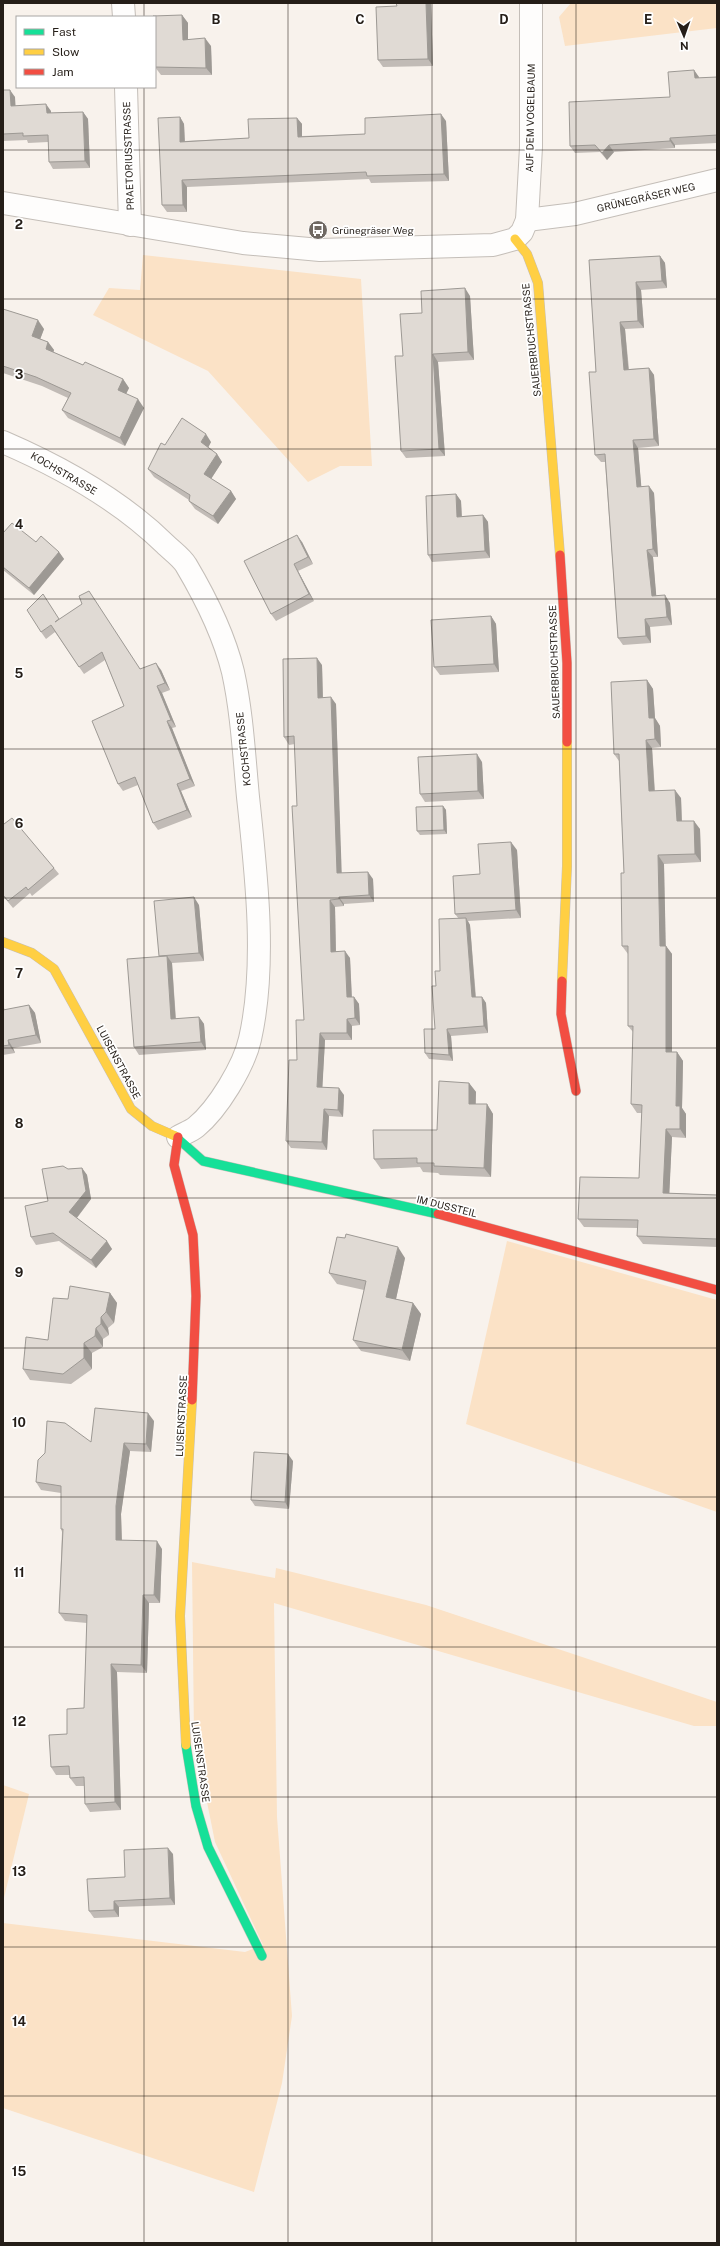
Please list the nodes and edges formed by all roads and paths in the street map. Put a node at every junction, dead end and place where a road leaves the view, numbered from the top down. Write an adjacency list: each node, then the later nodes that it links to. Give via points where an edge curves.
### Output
1 (123, 3): 3 (street)
2 (531, 3): 8 (street, AUF DEM VOGELBAUM, via 531,147)
3 (124, 16)
4 (126, 88): 7 (street, PRAETORIUSSTRASSE)
5 (717, 180): 8 (street, GRÜNEGRÄSER WEG, via 575,214)
6 (3, 203): 7 (street, GRÜNEGRÄSER WEG)
7 (130, 225): 8 (street, GRÜNEGRÄSER WEG, via 243,243 320,250 493,245)
8 (522, 230): 11 (street, SAUERBRUCHSTRASSE, via 527,254 538,283 554,472 566,663 567,866 561,1014)
9 (3, 442): 12 (street, KOCHSTRASSE, via 44,459 108,499 149,528 185,563 215,621 232,671 241,719 253,844 258,922 257,994 250,1040 229,1089 196,1127)
10 (3, 942): 12 (street, LUISENSTRASSE, via 32,953 54,969 131,1109 152,1126)
11 (576, 1090)
12 (178, 1137): 13 (street, IM DUSSTEIL, via 203,1161 439,1214); 14 (street, LUISENSTRASSE, via 174,1165 193,1235 196,1296 195,1357 180,1616 184,1735 196,1806 208,1848)
13 (717, 1290)
14 (262, 1956)

